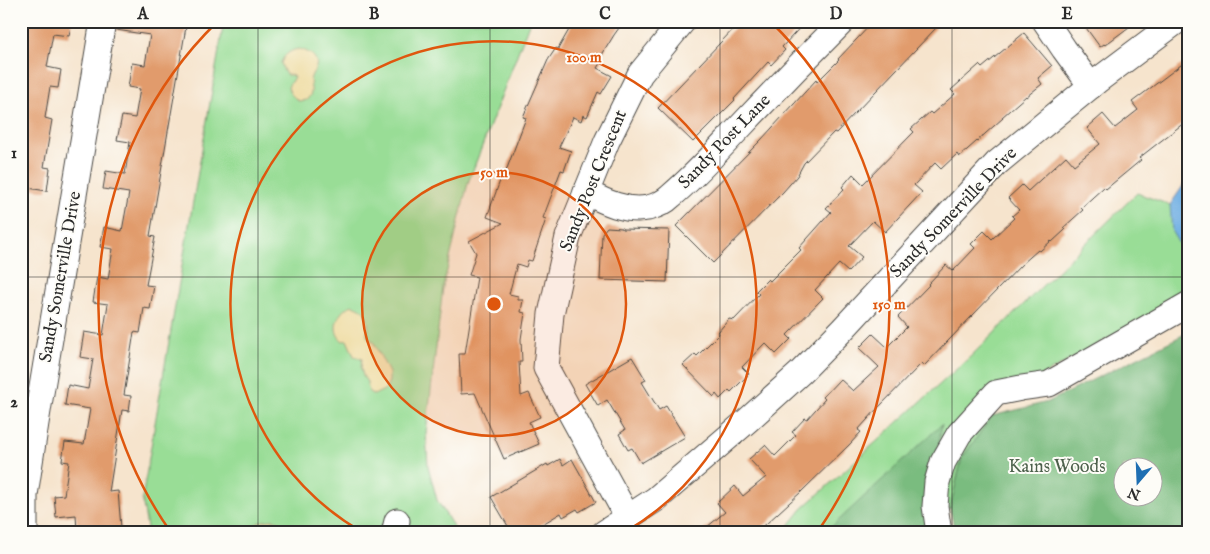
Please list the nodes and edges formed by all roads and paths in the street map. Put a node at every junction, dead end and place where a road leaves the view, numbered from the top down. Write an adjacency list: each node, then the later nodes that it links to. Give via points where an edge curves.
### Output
1 (103, 21): 10 (street, Sandy Somerville Drive, via 25,495)
2 (683, 21): 7 (street, Sandy Post Crescent, via 640,74 607,140)
3 (842, 21): 7 (street, Sandy Post Lane, via 670,198 648,208 633,209 600,200)
4 (1045, 21): 6 (street)
5 (1177, 21): 6 (street, Sandy Somerville Drive)
6 (1092, 86): 9 (street, Sandy Somerville Drive, via 997,163 800,373 656,499)
7 (586, 192): 9 (street, Sandy Post Crescent, via 568,237 551,314 546,368)
8 (1189, 304): 12 (street, via 1049,384 996,394 959,434 943,462 935,506)
9 (628, 518): 11 (street, Sandy Somerville Drive)
10 (25, 533)
11 (604, 533)
12 (939, 533)

